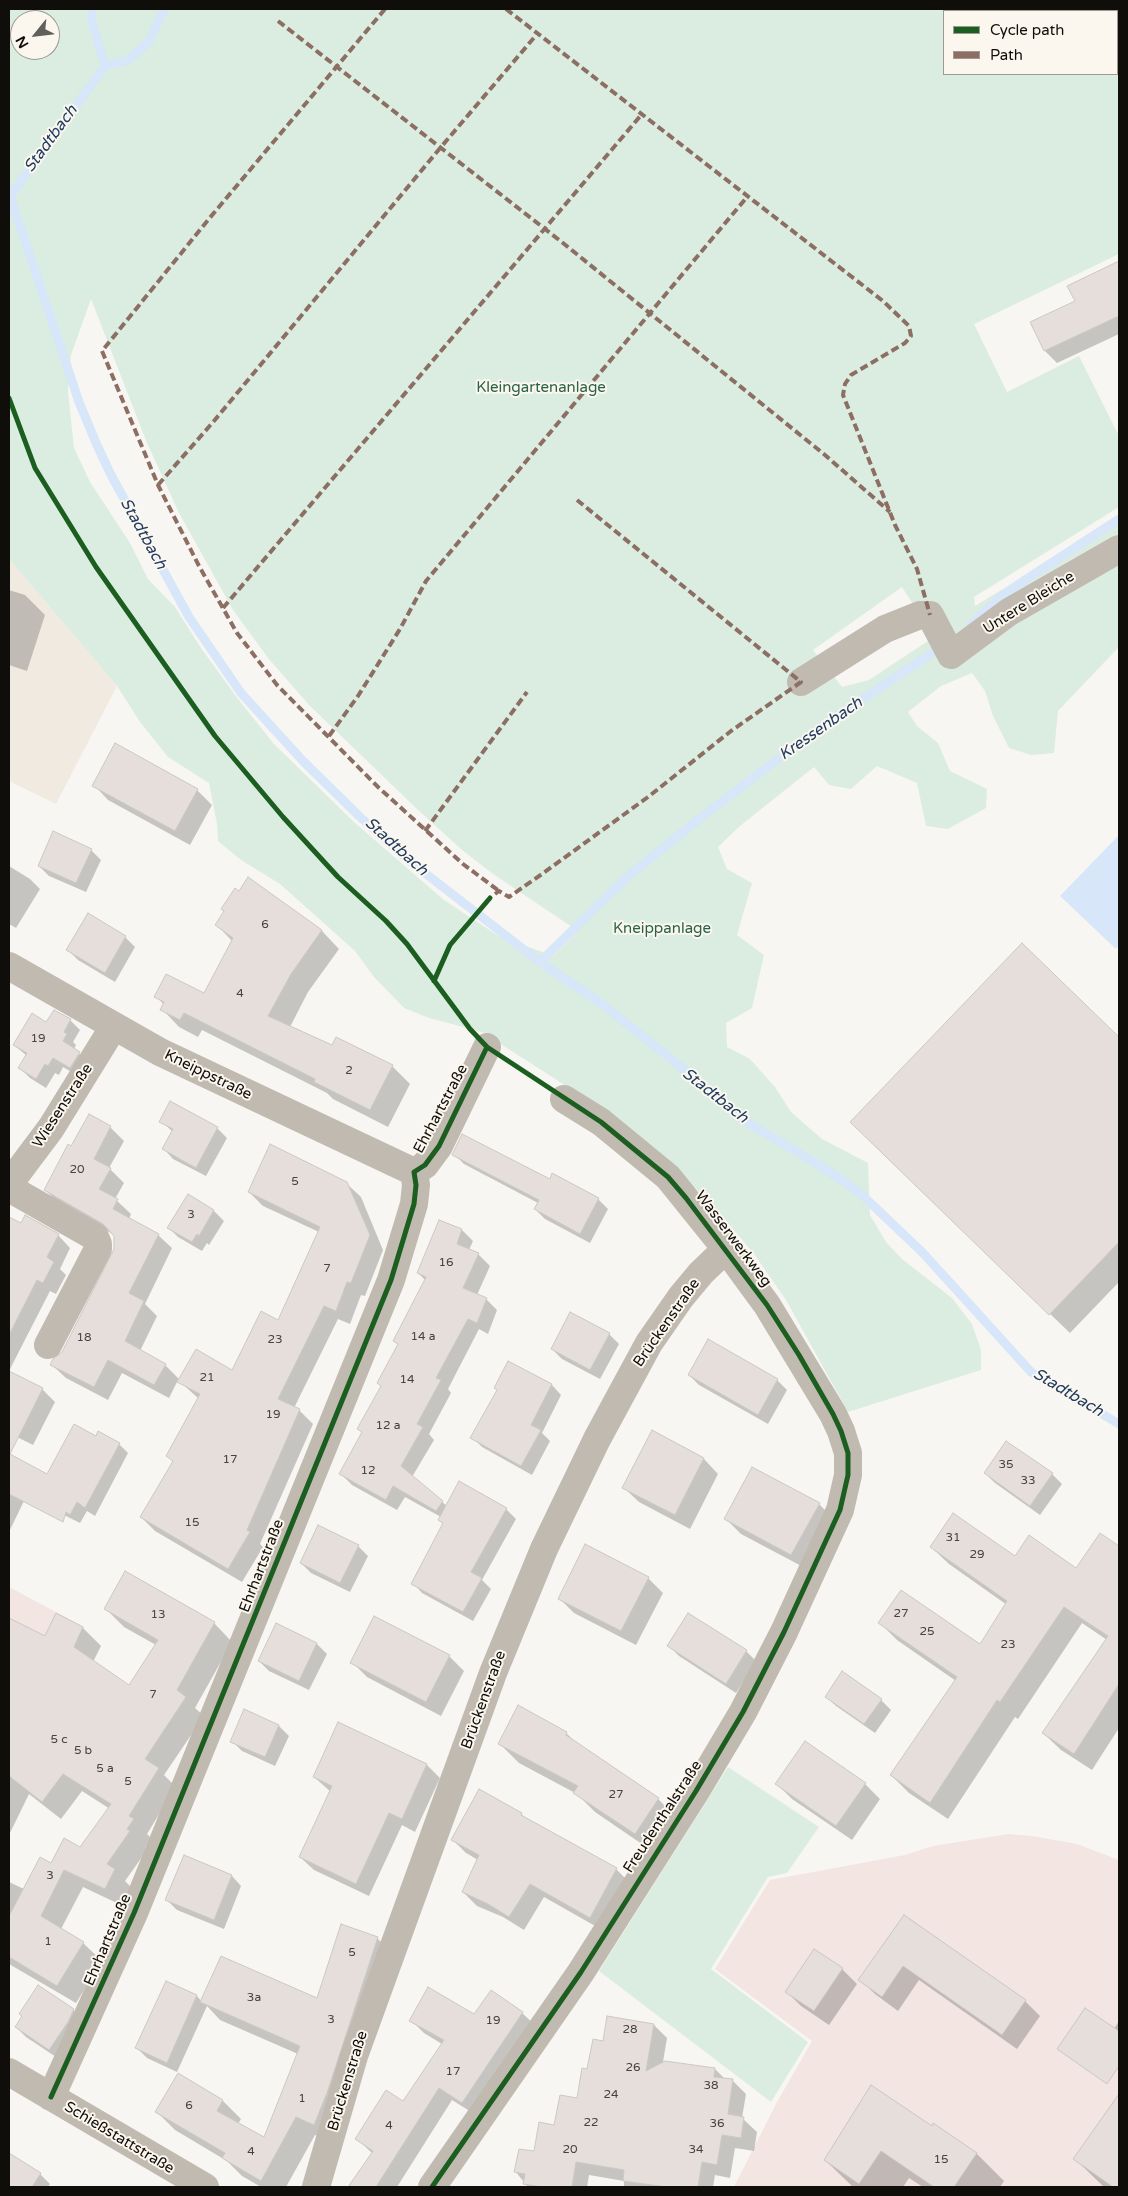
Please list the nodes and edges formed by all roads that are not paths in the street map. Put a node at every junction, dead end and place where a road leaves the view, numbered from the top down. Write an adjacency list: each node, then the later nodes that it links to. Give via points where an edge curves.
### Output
1 (1119, 549): 2 (street, Untere Bleiche, via 1009,612 951,655 930,615 907,619 885,629)
2 (801, 682)
3 (9, 966): 4 (street, Kneippstraße)
4 (114, 1026): 7 (street, Kneippstraße, via 210,1077); 8 (street, Wiesenstraße, via 51,1128)
5 (487, 1047): 7 (street, Ehrhartstraße, via 439,1146 425,1165)
6 (564, 1099): 10 (street, Wasserwerkweg, via 601,1122 668,1177)
7 (414, 1172): 14 (street, Ehrhartstraße, via 414,1204 388,1289 134,1913)
8 (9, 1184)
9 (9, 1188): 11 (street, via 95,1237 98,1244)
10 (726, 1249): 12 (street, Wasserwerkweg, via 795,1348); 16 (street, Brückenstraße, via 681,1297 649,1343 597,1439 544,1549 493,1673 354,2056)
11 (48, 1345)
12 (841, 1431): 17 (street, Freudenthalstraße, via 848,1452 848,1475 840,1510 743,1712 580,1972)
13 (9, 2072): 14 (street, Schießstattstraße)
14 (51, 2097): 15 (street, Schießstattstraße)
15 (191, 2184)
16 (316, 2187)
17 (432, 2187)

